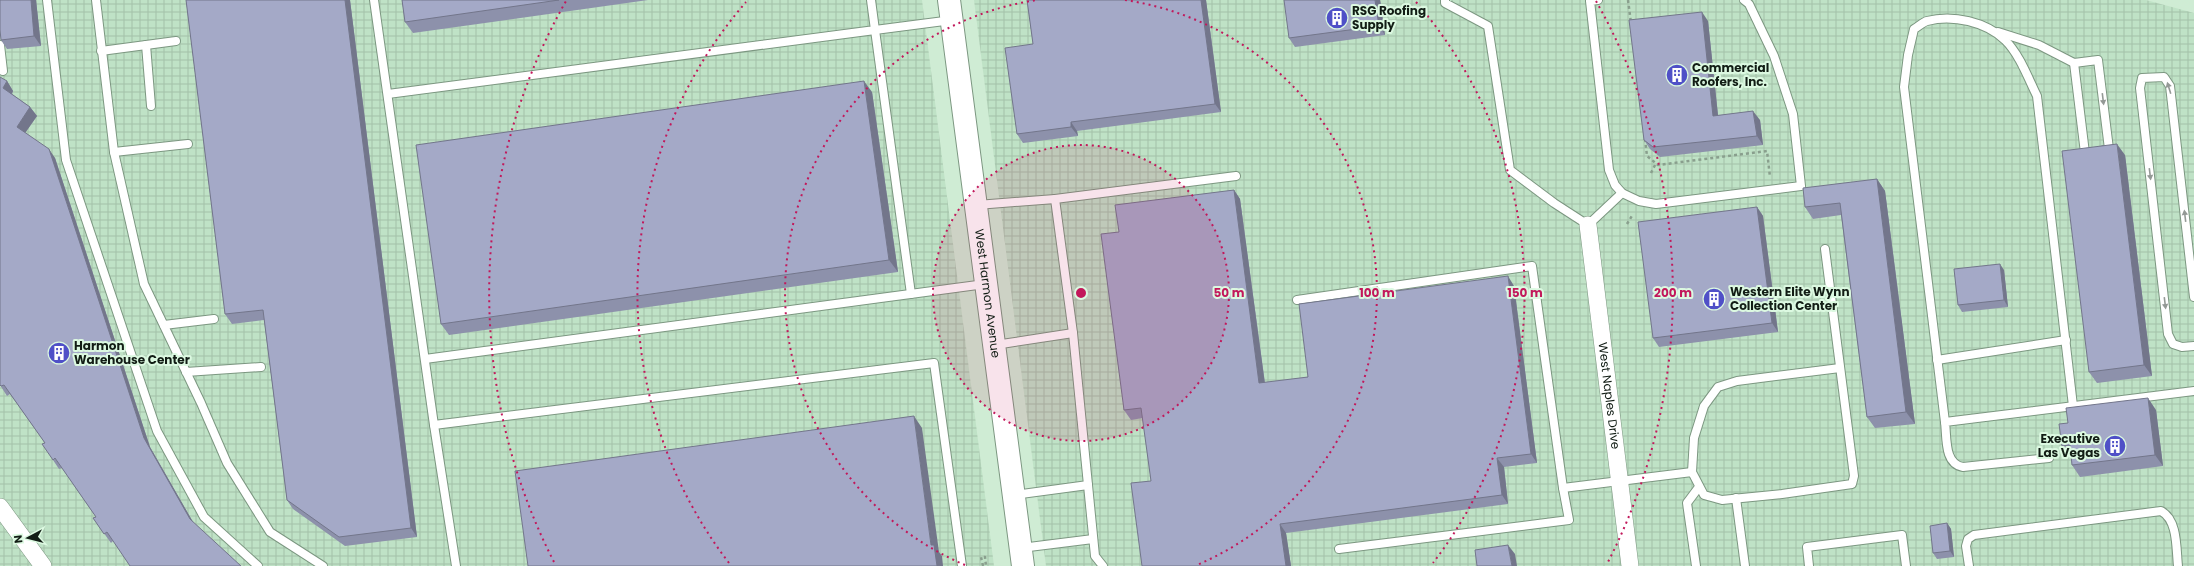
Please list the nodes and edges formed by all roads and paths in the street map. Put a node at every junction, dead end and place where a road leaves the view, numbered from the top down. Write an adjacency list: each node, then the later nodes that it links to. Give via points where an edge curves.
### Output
1 (47, 0): 67 (lane, via 66,160 157,431 204,517)
2 (96, 0): 16 (lane)
3 (374, 0): 19 (lane)
4 (871, 0): 12 (lane)
5 (1445, 0): 33 (lane, via 1445,3 1488,26 1510,170)
6 (1598, 0): 28 (lane, via 1590,1 1609,170 1615,185)
7 (1628, 0): 10 (path)
8 (1744, 0): 27 (lane, via 1749,4 1774,56 1793,114 1801,186)
9 (953, 7): 12 (lane); 30 (main road, West Harmon Avenue)
10 (1631, 26)
11 (1980, 26): 17 (lane, via 2039,46); 42 (lane, via 2005,40 2016,54 2037,96); 46 (lane, via 1965,20 1926,21 1914,29 1908,55 1904,87)
12 (875, 30): 19 (lane); 36 (lane)
13 (176, 41): 14 (lane)
14 (146, 44): 16 (lane); 20 (lane)
15 (0, 45): 18 (lane)
16 (101, 51): 23 (lane)
17 (2074, 63): 17 (lane, one-way to 17, via 2098,60 2109,149 2085,153)
18 (3, 71)
19 (388, 94): 45 (lane)
20 (151, 106)
21 (1644, 133): 24 (path, via 1647,156)
22 (188, 144): 23 (lane)
23 (114, 152): 40 (lane, via 144,284)
24 (1656, 164): 25 (path); 27 (path, via 1767,151)
25 (1651, 173)
26 (1236, 176): 29 (lane)
27 (1772, 189): 28 (lane, via 1656,204 1639,201)
28 (1622, 193): 33 (lane)
29 (1055, 198): 30 (lane); 41 (lane)
30 (977, 205): 35 (main road, West Harmon Avenue)
31 (1634, 212): 32 (path)
32 (1628, 224)
33 (1588, 225): 56 (street, West Naples Drive)
34 (1825, 249): 48 (lane)
35 (987, 284): 36 (lane); 43 (main road, West Harmon Avenue)
36 (911, 294): 45 (lane)
37 (2194, 297): 44 (lane, one-way to 44, via 2170,86 2164,77 2142,78 2140,88 2168,334 2173,344 2182,347)
38 (1298, 300): 59 (lane, via 1532,266)
39 (214, 319): 40 (lane)
40 (164, 325): 49 (lane)
41 (1073, 334): 43 (lane); 57 (lane)
42 (2066, 340): 46 (lane); 51 (lane)
43 (995, 346): 60 (main road, West Harmon Avenue)
44 (2194, 346)
45 (425, 359): 53 (lane)
46 (1937, 360): 52 (lane)
47 (261, 367): 49 (lane)
48 (1840, 368): 55 (lane, via 1737,381 1718,387 1704,406 1694,438); 61 (lane, via 1854,476 1852,484)
49 (186, 372): 68 (lane, via 227,463 270,532)
50 (2194, 390): 51 (lane)
51 (2073, 406): 52 (lane)
52 (1945, 422): 54 (lane, via 1949,460 1956,466)
53 (434, 425): 69 (lane); 70 (lane, via 934,363)
54 (2049, 458)
55 (1692, 472): 56 (lane); 58 (lane)
56 (1619, 482): 59 (lane); 74 (street, West Naples Drive)
57 (1088, 485): 60 (lane); 63 (lane)
58 (1699, 487): 61 (lane, via 1704,495 1722,500); 75 (lane, via 1688,503)
59 (1563, 488): 64 (lane, via 1568,520)
60 (1014, 495): 65 (main road, West Harmon Avenue)
61 (1736, 498): 76 (lane)
62 (0, 507): 66 (street)
63 (1093, 539): 65 (lane); 73 (lane, via 1095,556)
64 (1339, 549)
65 (1022, 557)
66 (43, 566)
67 (258, 566)
68 (323, 566)
69 (456, 566)
70 (962, 566)
71 (983, 566): 72 (path, via 982,557 985,556)
72 (986, 566)
73 (1103, 566)
74 (1630, 566)
75 (1696, 566)
76 (1745, 566)
77 (1809, 566): 78 (lane, via 1807,547 1902,536)
78 (1906, 566)
79 (1969, 566): 80 (lane, via 1966,546 1968,539 1974,535 2161,511 2168,515 2172,523)
80 (2178, 566)

